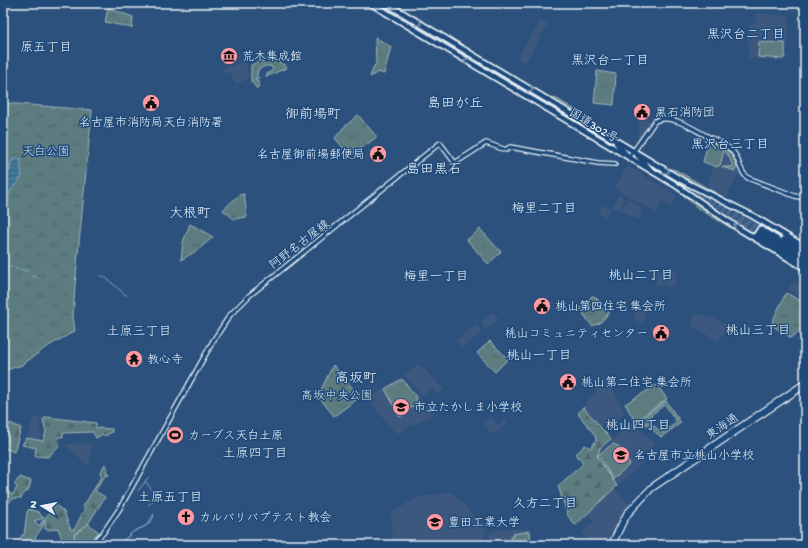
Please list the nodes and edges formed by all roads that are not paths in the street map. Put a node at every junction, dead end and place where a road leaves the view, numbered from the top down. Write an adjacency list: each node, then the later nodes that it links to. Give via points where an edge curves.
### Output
1 (370, 3): 5 (highway, 国道302号, one-way to 1)
2 (386, 3): 3 (highway, 国道302号, one-way to 3)
3 (609, 136): 4 (highway, 国道302号); 5 (highway)
4 (634, 151): 5 (main road); 7 (highway); 8 (main road, via 655,121 676,122 732,150 743,174 748,178); 10 (highway, 国道302号, one-way to 10)
5 (629, 158): 7 (highway, 国道302号)
6 (614, 164): 18 (main road, 阿野名古屋線, via 510,147 506,150 486,143 455,163 440,143 250,295 230,315 216,335 120,508 103,533)
7 (653, 172): 15 (highway, 国道302号, one-way to 7)
8 (805, 198)
9 (759, 231): 11 (highway); 12 (highway); 13 (highway); 14 (highway)
10 (805, 247)
11 (805, 252)
12 (805, 256)
13 (805, 260)
14 (805, 264)
15 (805, 268)
16 (805, 382): 19 (main road, 東海通, via 652,486 626,513)
17 (805, 386): 20 (main road, 東海通, via 652,489 629,514)
18 (91, 545)
19 (610, 545)
20 (613, 545)

